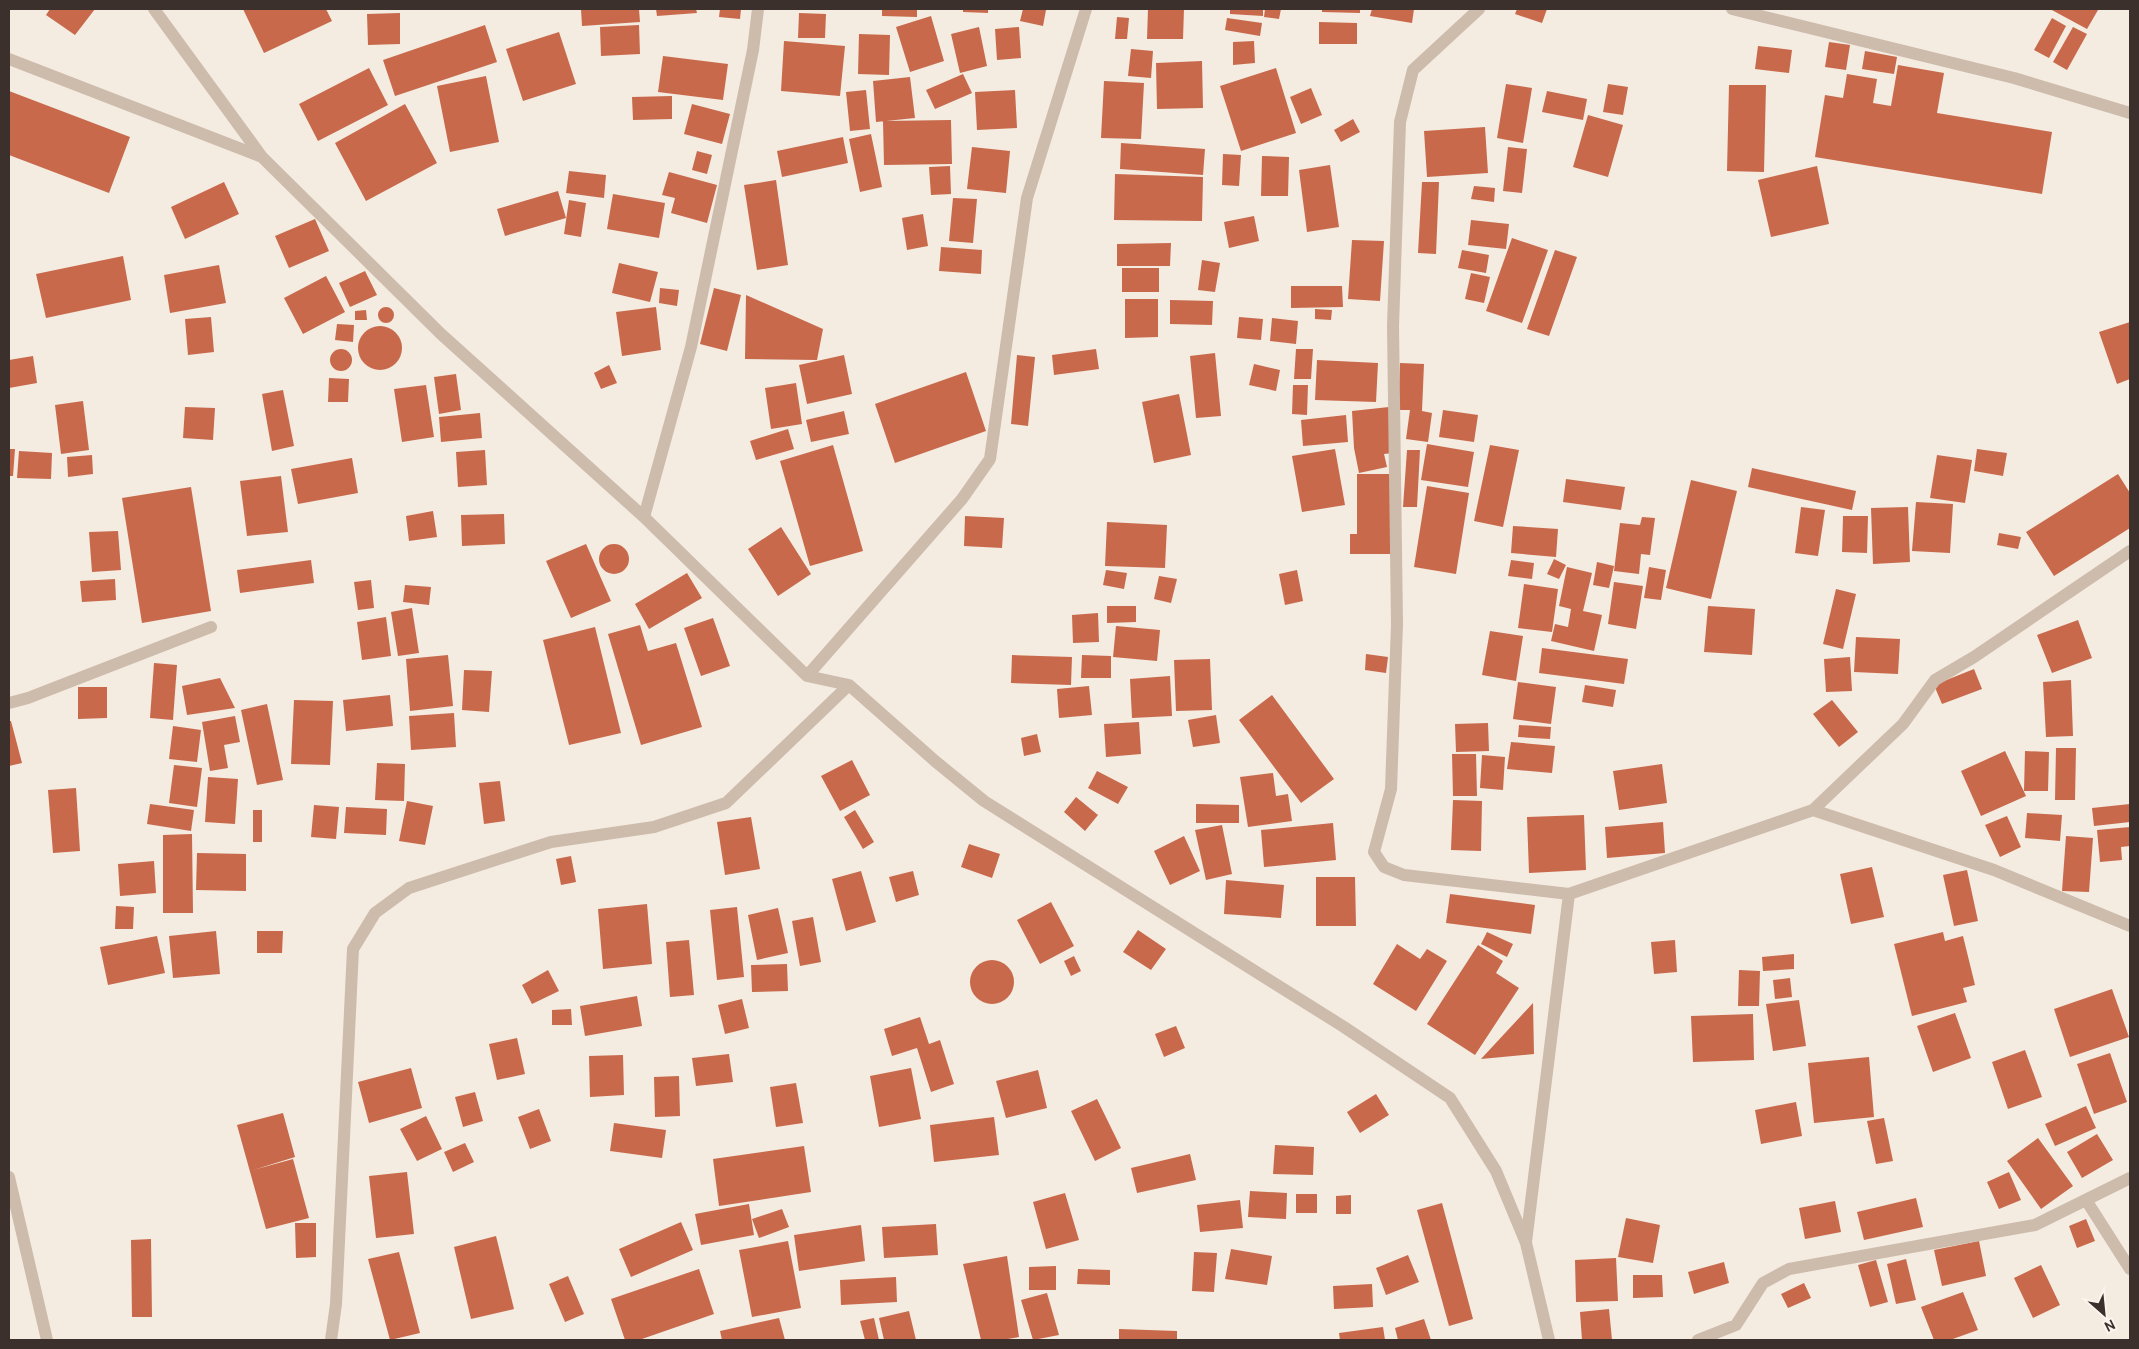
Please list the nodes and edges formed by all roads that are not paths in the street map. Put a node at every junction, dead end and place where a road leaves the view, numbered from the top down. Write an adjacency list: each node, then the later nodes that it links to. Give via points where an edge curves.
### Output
1 (154, 9): 8 (street)
2 (758, 9): 9 (street, via 753,50 691,347)
3 (1086, 9): 12 (street, via 1027,198 990,459 962,500)
4 (1479, 9): 16 (street, via 1413,70 1400,122 1393,326 1397,624 1392,770 1391,789 1374,852 1384,866 1404,875)
5 (1732, 9): 7 (street, via 2014,78)
6 (9, 59): 8 (street)
7 (2130, 113)
8 (262, 157): 9 (street, via 441,334)
9 (644, 517): 12 (street)
10 (2130, 551): 15 (street, via 1935,680 1903,724)
11 (211, 627): 14 (street)
12 (807, 676): 13 (street)
13 (849, 685): 21 (street, via 984,801 1344,1027 1450,1098 1496,1171); 24 (street, via 726,803 654,827 550,842 409,888 375,913 353,949 336,1304)
14 (9, 703)
15 (1813, 810): 16 (street); 17 (street, via 1994,870)
16 (1569, 894): 21 (street)
17 (2130, 926)
18 (9, 1177): 23 (street)
19 (2130, 1178): 20 (street)
20 (2086, 1200): 22 (street); 26 (street, via 2036,1225 1789,1269 1763,1282 1736,1325)
21 (1526, 1243): 25 (street)
22 (2130, 1269)
23 (47, 1340)
24 (331, 1340)
25 (1549, 1340)
26 (1698, 1340)

